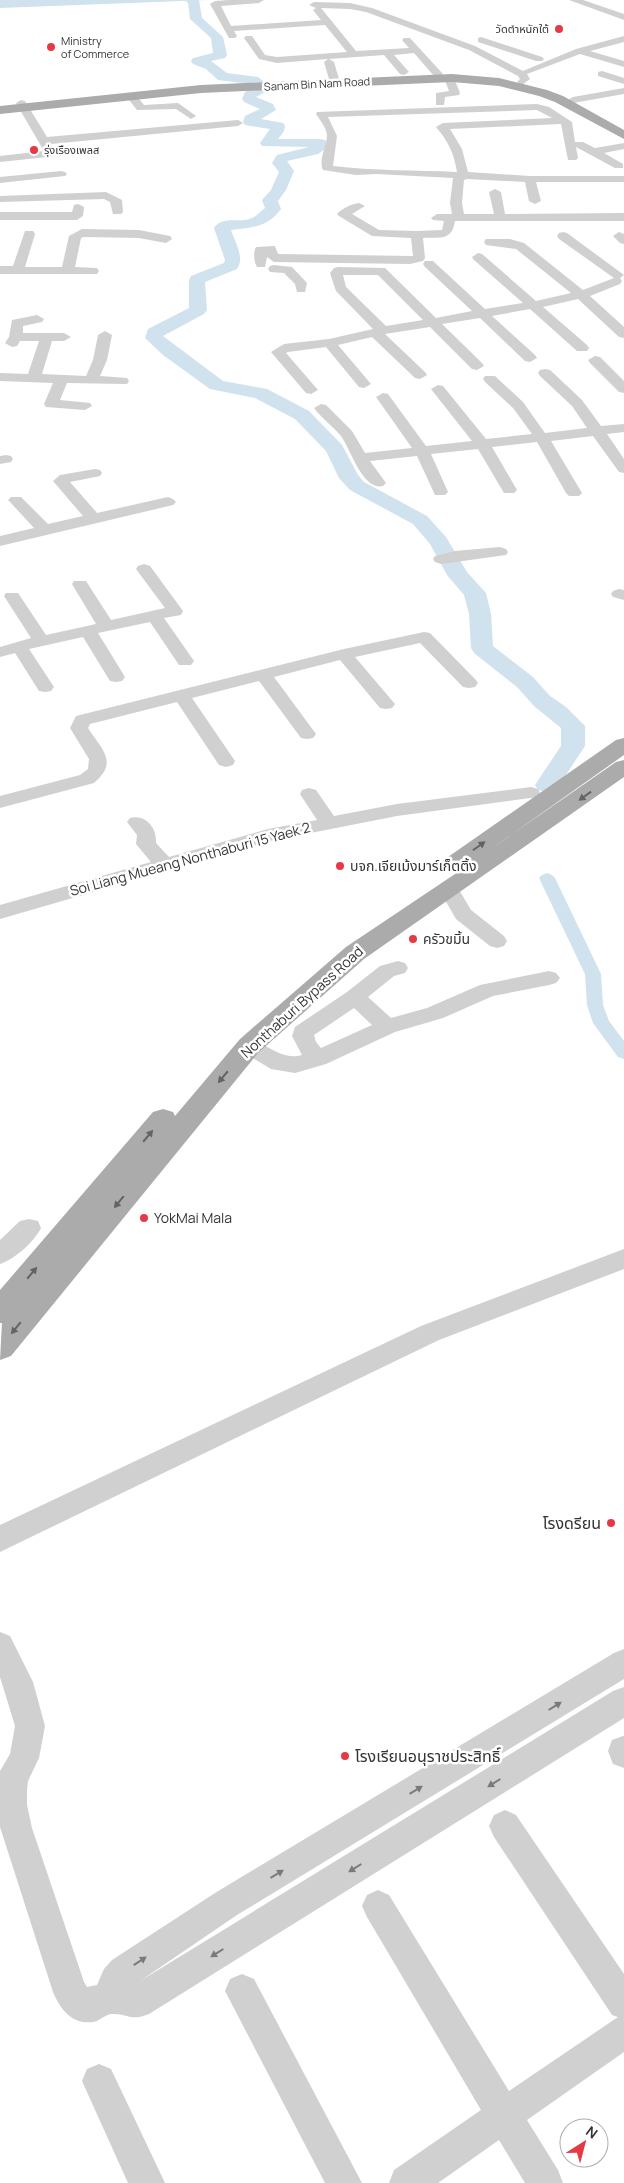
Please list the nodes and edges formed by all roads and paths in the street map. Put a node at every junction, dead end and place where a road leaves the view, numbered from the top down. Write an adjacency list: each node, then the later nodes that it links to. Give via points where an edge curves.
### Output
1 (259, 0): 6 (street, via 215,4 230,32)
2 (574, 0): 4 (street)
3 (312, 3): 6 (street); 7 (street, via 359,8 420,29)
4 (624, 17)
5 (418, 18): 7 (street)
6 (328, 22): 15 (street, via 348,41)
7 (435, 29): 10 (street); 11 (street); 12 (street, via 401,37)
8 (249, 38): 15 (street, via 262,57 270,59)
9 (624, 39): 13 (street)
10 (488, 42): 11 (street); 16 (street)
11 (472, 48): 22 (street)
12 (416, 50): 14 (street); 21 (street)
13 (579, 51): 18 (street); 22 (street)
14 (387, 53): 15 (street); 19 (street)
15 (354, 55)
16 (539, 59)
17 (329, 62): 23 (street)
18 (624, 64)
19 (404, 72)
20 (602, 74): 24 (street)
21 (443, 76): 22 (main road, Sanam Bin Nam Road); 23 (main road, Sanam Bin Nam Road); 25 (main road, Sanam Bin Nam Road); 29 (street, via 455,93 440,95); 30 (main road, Sanam Bin Nam Road, via 522,87)
22 (522, 78): 30 (main road, Sanam Bin Nam Road)
23 (334, 79): 25 (main road, Sanam Bin Nam Road)
24 (624, 81)
25 (274, 84): 26 (main road, Sanam Bin Nam Road)
26 (253, 85): 28 (main road, Sanam Bin Nam Road); 32 (main road, Sanam Bin Nam Road, via 178,87)
27 (624, 92): 30 (street)
28 (131, 96): 32 (main road, Sanam Bin Nam Road); 33 (street, via 142,108)
29 (440, 103)
30 (574, 104): 35 (street); 40 (main road, Sanam Bin Nam Road); 41 (main road, Sanam Bin Nam Road)
31 (0, 105): 32 (main road, Sanam Bin Nam Road)
32 (23, 106): 34 (main road, Sanam Bin Nam Road); 42 (street)
33 (163, 107): 36 (street, via 182,107); 37 (street)
34 (0, 110)
35 (550, 112): 38 (street); 51 (street, via 532,106 322,114 331,127 333,140 326,156 328,173 377,171)
36 (191, 116)
37 (173, 118)
38 (563, 121): 48 (street, via 568,126); 51 (street, via 441,126 447,131 458,154)
39 (238, 123): 42 (street)
40 (624, 128)
41 (624, 135)
42 (44, 141): 47 (street)
43 (579, 144): 46 (street)
44 (624, 146): 46 (street)
45 (78, 151): 47 (street)
46 (593, 152): 50 (street)
47 (56, 153): 49 (street); 54 (street, via 63,170)
48 (572, 158)
49 (0, 159)
50 (619, 166)
51 (461, 176): 52 (street); 64 (street, via 456,203)
52 (530, 179): 53 (street); 57 (street)
53 (624, 179)
54 (0, 180)
55 (495, 192): 62 (street)
56 (0, 199): 59 (street, via 106,196 116,200)
57 (535, 201)
58 (359, 206): 66 (street, via 343,214 376,233)
59 (117, 212)
60 (0, 216): 61 (street)
61 (78, 216)
62 (500, 217): 63 (street); 64 (street)
63 (624, 217)
64 (449, 218): 66 (street, via 445,233)
65 (29, 234): 75 (street)
66 (417, 235): 71 (street, via 419,258 410,260)
67 (563, 236): 77 (street)
68 (166, 239): 73 (street, via 140,234 82,233 75,236)
69 (490, 242): 79 (street, via 520,246)
70 (478, 257): 81 (street)
71 (274, 264): 71 (street, via 271,276 260,270 260,250 271,249); 78 (street, via 288,270 301,283)
72 (429, 264): 82 (street)
73 (68, 269): 75 (street); 76 (street)
74 (0, 270): 75 (street)
75 (18, 270)
76 (93, 271)
77 (620, 278): 79 (street)
78 (301, 289)
79 (581, 294): 81 (street); 87 (street)
80 (351, 300): 84 (street, via 340,288 338,271 381,271); 85 (street); 86 (street)
81 (533, 305): 82 (street); 92 (street)
82 (484, 315): 84 (street); 93 (street)
83 (37, 319): 89 (street, via 17,323 14,340)
84 (431, 322): 86 (street); 95 (street)
85 (350, 326): 86 (street); 91 (street)
86 (379, 332): 97 (street)
87 (624, 334)
88 (105, 335): 101 (street, via 100,360)
89 (47, 337): 90 (street); 99 (street)
90 (64, 337)
91 (329, 343): 104 (street); 107 (street, via 284,348 278,352)
92 (582, 348)
93 (530, 358)
94 (595, 360): 106 (street)
95 (477, 366)
96 (545, 373): 112 (street, via 576,401)
97 (420, 375)
98 (1, 378): 99 (street)
99 (34, 378): 100 (street)
100 (62, 379): 101 (street); 109 (street, via 52,404)
101 (90, 380): 103 (street)
102 (490, 380): 113 (street, via 518,405)
103 (122, 381)
104 (364, 384)
105 (438, 388): 114 (street)
106 (624, 389)
107 (311, 390)
108 (383, 398): 115 (street)
109 (85, 406)
110 (322, 408): 116 (street, via 348,434)
111 (624, 428): 112 (street)
112 (599, 431): 113 (street); 117 (street)
113 (542, 438): 114 (street); 122 (street)
114 (483, 445): 115 (street); 120 (street)
115 (422, 451): 116 (street); 121 (street)
116 (360, 458): 119 (street)
117 (624, 469)
118 (95, 473): 125 (street, via 57,474)
119 (378, 483)
120 (509, 490)
121 (440, 492)
122 (574, 493)
123 (16, 500): 126 (street)
124 (168, 502): 125 (street)
125 (93, 518): 126 (street)
126 (44, 530): 127 (street)
127 (0, 541)
128 (500, 552): 129 (street)
129 (446, 557)
130 (144, 568): 133 (street, via 175,611)
131 (80, 584): 134 (street)
132 (12, 596): 138 (street)
133 (154, 616): 134 (street); 142 (street)
134 (106, 626): 136 (street)
135 (441, 626): 137 (street)
136 (88, 631): 138 (street); 144 (street)
137 (424, 637): 141 (street); 145 (street)
138 (41, 641): 139 (street)
139 (19, 647): 140 (street); 146 (street)
140 (0, 652)
141 (344, 654): 143 (street); 148 (street)
142 (185, 662)
143 (263, 674): 147 (street); 149 (street)
144 (116, 677)
145 (469, 683)
146 (45, 687)
147 (180, 695): 151 (street); 155 (street, via 82,720 79,728 98,759 97,771 87,779)
148 (386, 704)
149 (307, 734)
150 (624, 745): 171 (main road, Nonthaburi Bypass Road, one-way to 150, via 230,1040 333,949)
151 (226, 761)
152 (624, 767): 159 (main road, Nonthaburi Bypass Road, one-way to 159)
153 (531, 793): 157 (street, Soi Liang Mueang Nonthaburi 15 Yaek 2, via 448,802)
154 (309, 794): 157 (street)
155 (0, 802)
156 (137, 822): 158 (street, via 147,834 146,844)
157 (328, 822): 158 (street, Soi Liang Mueang Nonthaburi 15 Yaek 2, via 268,834)
158 (165, 865): 160 (street, Soi Liang Mueang Nonthaburi 15 Yaek 2)
159 (448, 888): 161 (street, via 463,914); 166 (main road, Nonthaburi Bypass Road, via 355,953)
160 (0, 912)
161 (497, 941)
162 (398, 968): 164 (street, via 387,971)
163 (548, 978): 165 (street, via 488,990 435,1013)
164 (355, 997): 165 (street); 167 (street, via 303,1032 303,1039)
165 (387, 1027): 167 (street)
166 (249, 1046): 167 (street, via 288,1065); 172 (main road, Nonthaburi Bypass Road, one-way to 172)
167 (318, 1058)
168 (29, 1228): 169 (street)
169 (0, 1254)
170 (624, 1259): 173 (street, via 430,1333)
171 (0, 1310)
172 (0, 1347)
173 (0, 1539)
174 (0, 1646): 182 (street, via 18,1682 30,1726 24,1758 13,1776 11,1805 16,1828 70,1992 78,2003 92,2006)
175 (624, 1663): 177 (street, one-way to 175)
176 (624, 1701): 178 (street)
177 (504, 1737): 178 (street); 182 (street, one-way to 177, via 124,1972 235,1899)
178 (523, 1765): 182 (street, one-way to 182, via 137,2002)
179 (505, 1826): 183 (street)
180 (378, 1906): 186 (street)
181 (242, 1991): 188 (street)
182 (109, 1997)
183 (624, 2003)
184 (624, 2032): 186 (street)
185 (99, 2081): 187 (street)
186 (504, 2116): 189 (street); 190 (street)
187 (146, 2183)
188 (344, 2183)
189 (407, 2183)
190 (545, 2183)

